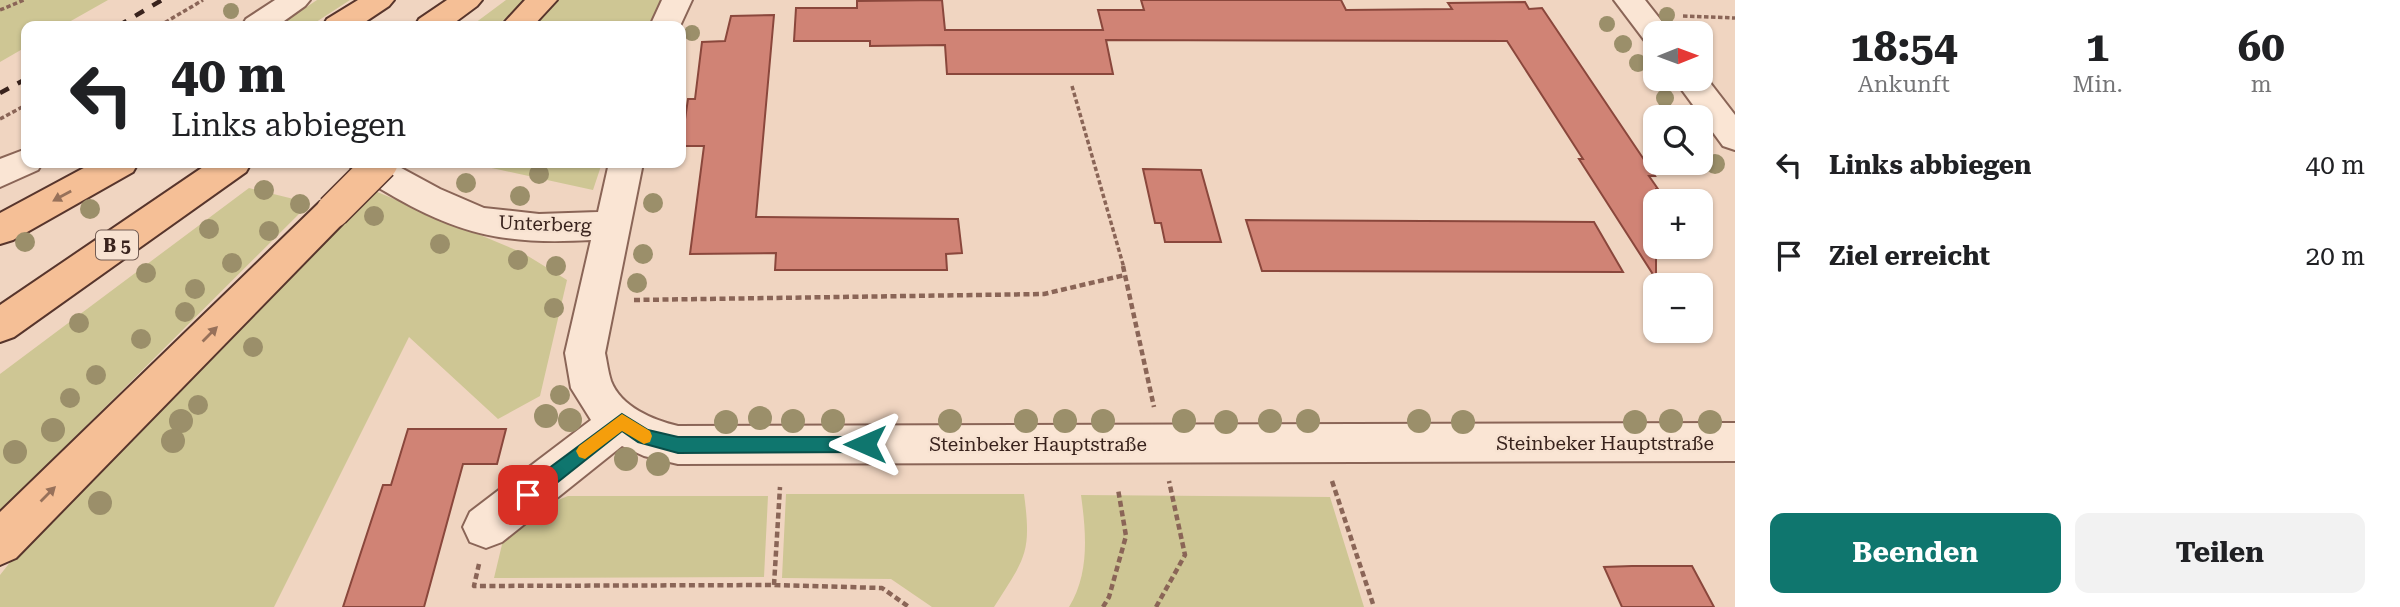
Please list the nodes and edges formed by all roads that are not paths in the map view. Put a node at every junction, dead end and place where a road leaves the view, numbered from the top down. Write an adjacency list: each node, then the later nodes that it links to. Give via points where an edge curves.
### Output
1 (295, 0): 6 (street)
2 (379, 0): 7 (main road)
3 (467, 0): 8 (main road)
4 (542, 0): 9 (main road)
5 (677, 0): 10 (street)
6 (264, 21)
7 (346, 21)
8 (437, 21)
9 (521, 21)
10 (667, 21)
11 (1704, 91): 12 (street)
12 (1724, 109): 13 (street)
13 (1735, 138)
14 (21, 164): 20 (street)
15 (112, 168): 22 (main road, one-way to 22)
16 (227, 168): 23 (main road, B 5)
17 (374, 168): 21 (street, Unterberg, via 467,217 540,228)
18 (376, 168): 27 (main road, one-way to 18, bridge)
19 (625, 168): 21 (street, Steinbeker Hauptstraße)
20 (0, 174)
21 (613, 225): 24 (street, Steinbeker Hauptstraße, via 585,353 592,388 610,414)
22 (0, 230)
23 (0, 326)
24 (622, 421): 25 (street, Steinbeker Hauptstraße, via 644,437 678,445); 26 (street)
25 (1735, 442)
26 (486, 527)
27 (0, 542)

